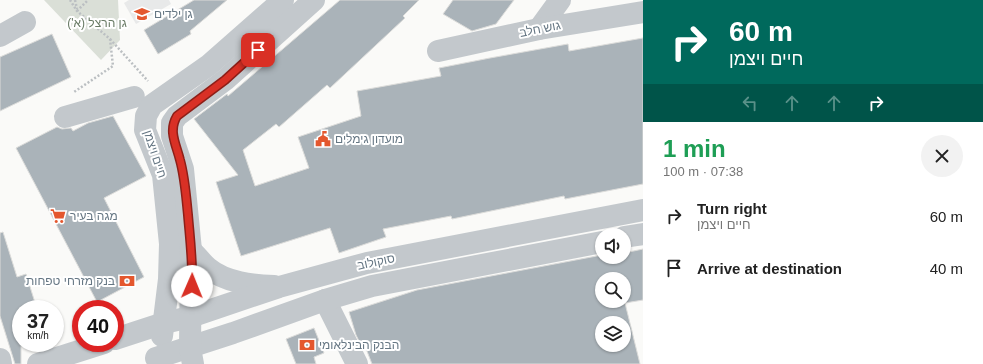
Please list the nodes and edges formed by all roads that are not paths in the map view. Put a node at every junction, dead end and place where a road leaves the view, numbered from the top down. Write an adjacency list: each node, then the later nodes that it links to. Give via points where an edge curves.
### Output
1 (283, 0): 12 (street, via 210,65)
2 (314, 0): 18 (street, חיים ויצמן, via 225,80 177,116 172,123 172,136 183,169)
3 (560, 0): 8 (street)
4 (570, 0): 6 (street, via 572,9)
5 (643, 12): 6 (street, גוש חלב)
6 (585, 21): 8 (street, גוש חלב)
7 (25, 22): 9 (street)
8 (539, 29): 10 (street, גוש חלב)
9 (0, 36)
10 (438, 51)
11 (78, 96): 12 (street, via 122,91)
12 (150, 100): 13 (street); 22 (street, חיים ויצמן, via 145,130 163,175 170,244)
13 (65, 117)
14 (643, 210): 19 (street, סוקולוב, via 367,263)
15 (643, 234): 16 (street)
16 (631, 236)
17 (595, 243): 20 (street, סוקולוב, via 372,286)
18 (191, 250): 19 (street, via 209,269 222,276); 21 (street, חיים ויצמן)
19 (279, 287): 21 (street, סוקולוב)
20 (325, 300): 25 (street, סוקולוב); 30 (street)
21 (190, 317): 22 (street, סוקולוב); 25 (street, חיים ויצמן)
22 (164, 323): 23 (street, סוקולוב); 27 (street, חיים ויצמן)
23 (124, 336)
24 (76, 352): 29 (street)
25 (192, 356): 27 (street, סוקולוב)
26 (0, 359): 28 (street)
27 (156, 361)
28 (1, 364)
29 (38, 364)
30 (357, 364)

